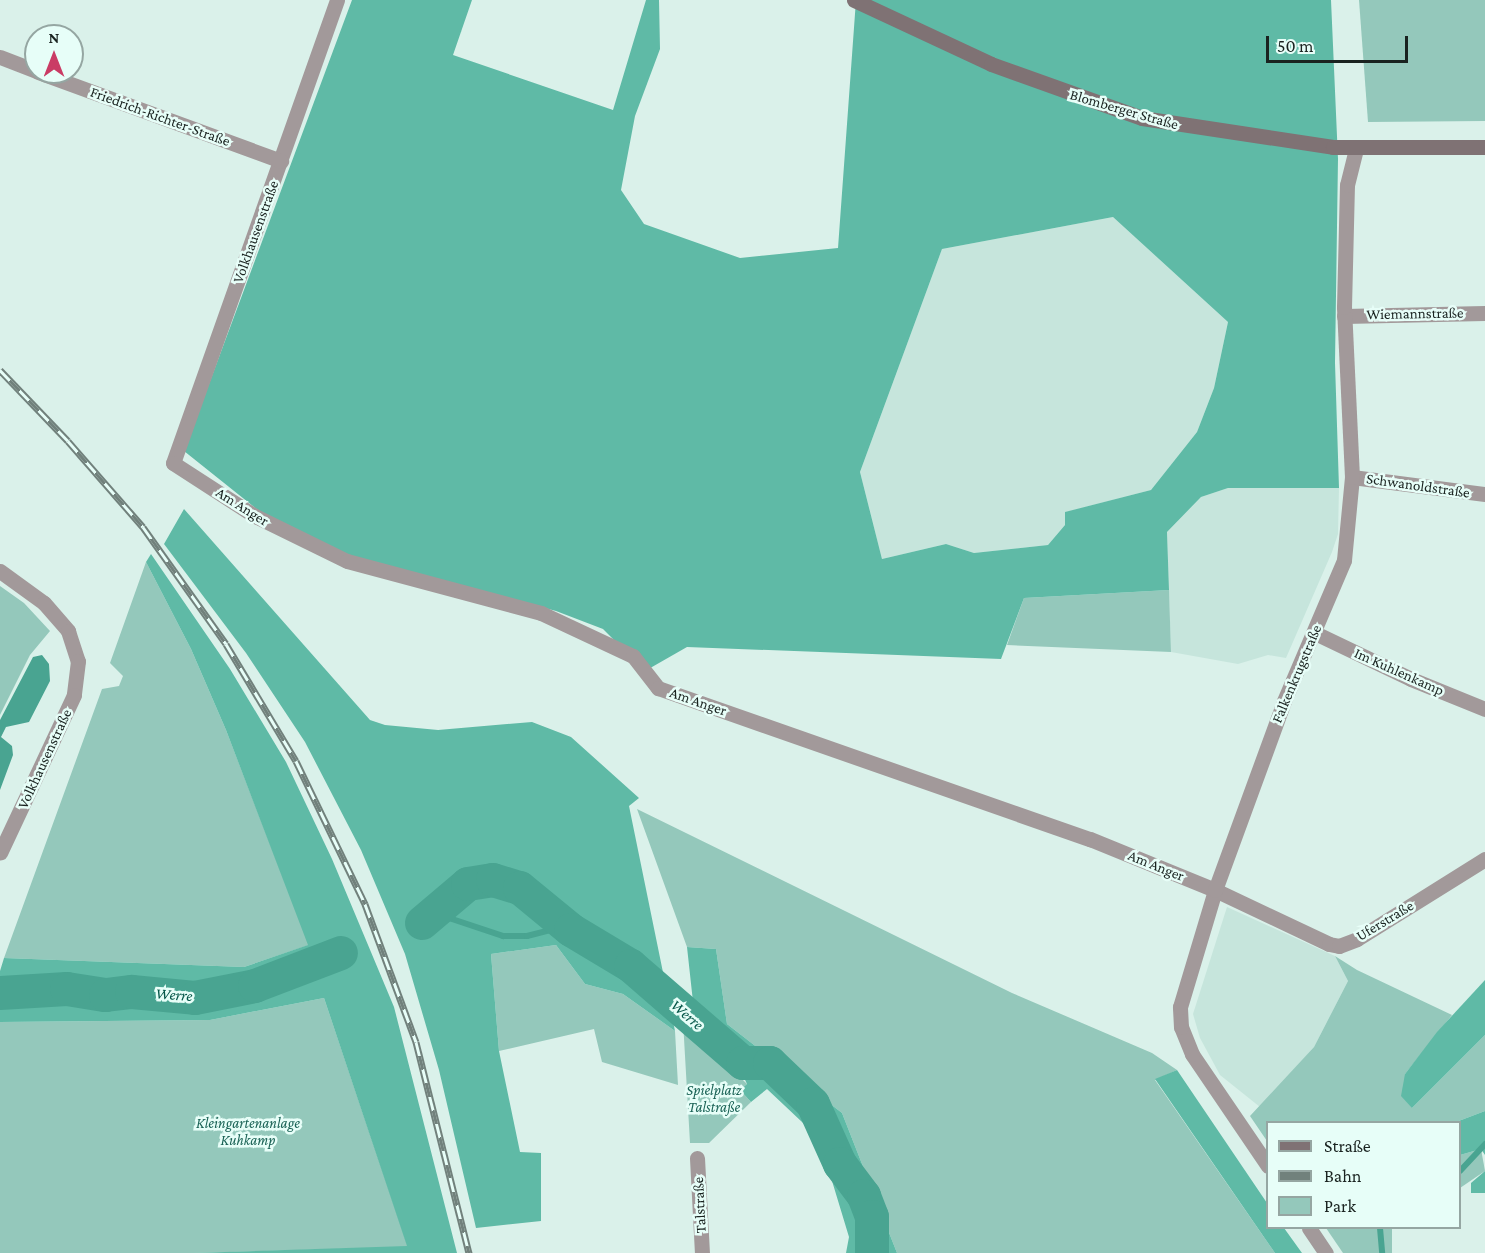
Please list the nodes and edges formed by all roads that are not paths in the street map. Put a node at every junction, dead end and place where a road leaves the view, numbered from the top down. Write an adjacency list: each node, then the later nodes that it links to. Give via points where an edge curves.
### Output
1 (337, 0): 8 (street, Volkhausenstraße)
2 (854, 0): 7 (street, Blomberger Straße, via 991,64 1103,107 1182,127)
3 (0, 57): 4 (street, Friedrich-Richter-Straße)
4 (24, 67)
5 (70, 84): 8 (street, Friedrich-Richter-Straße)
6 (1485, 147): 7 (street, Blomberger Straße)
7 (1356, 148): 10 (street, Falkenkrugstraße, via 1347,185)
8 (281, 161): 11 (street, Volkhausenstraße)
9 (1485, 313): 10 (street, Wiemannstraße)
10 (1344, 316): 12 (street, Falkenkrugstraße)
11 (173, 463): 19 (street, Am Anger, via 255,516 347,561 541,613 633,656 658,688 1090,839)
12 (1352, 477): 13 (street, Schwanoldstraße); 15 (street, Falkenkrugstraße, via 1344,560)
13 (1485, 495)
14 (0, 571): 17 (street, Volkhausenstraße, via 45,603 68,631 78,661 74,695)
15 (1315, 633): 16 (street, Im Kuhlenkamp); 19 (street, Falkenkrugstraße, via 1284,701)
16 (1485, 709)
17 (0, 853)
18 (1485, 860): 19 (street, Uferstraße, via 1357,939 1339,946)
19 (1215, 890): 21 (street, Falkenkrugstraße, via 1180,1007 1181,1027 1192,1054)
20 (698, 1158): 23 (street, Talstraße)
21 (1266, 1163)
22 (1310, 1229): 24 (street)
23 (702, 1253)
24 (1326, 1253)

